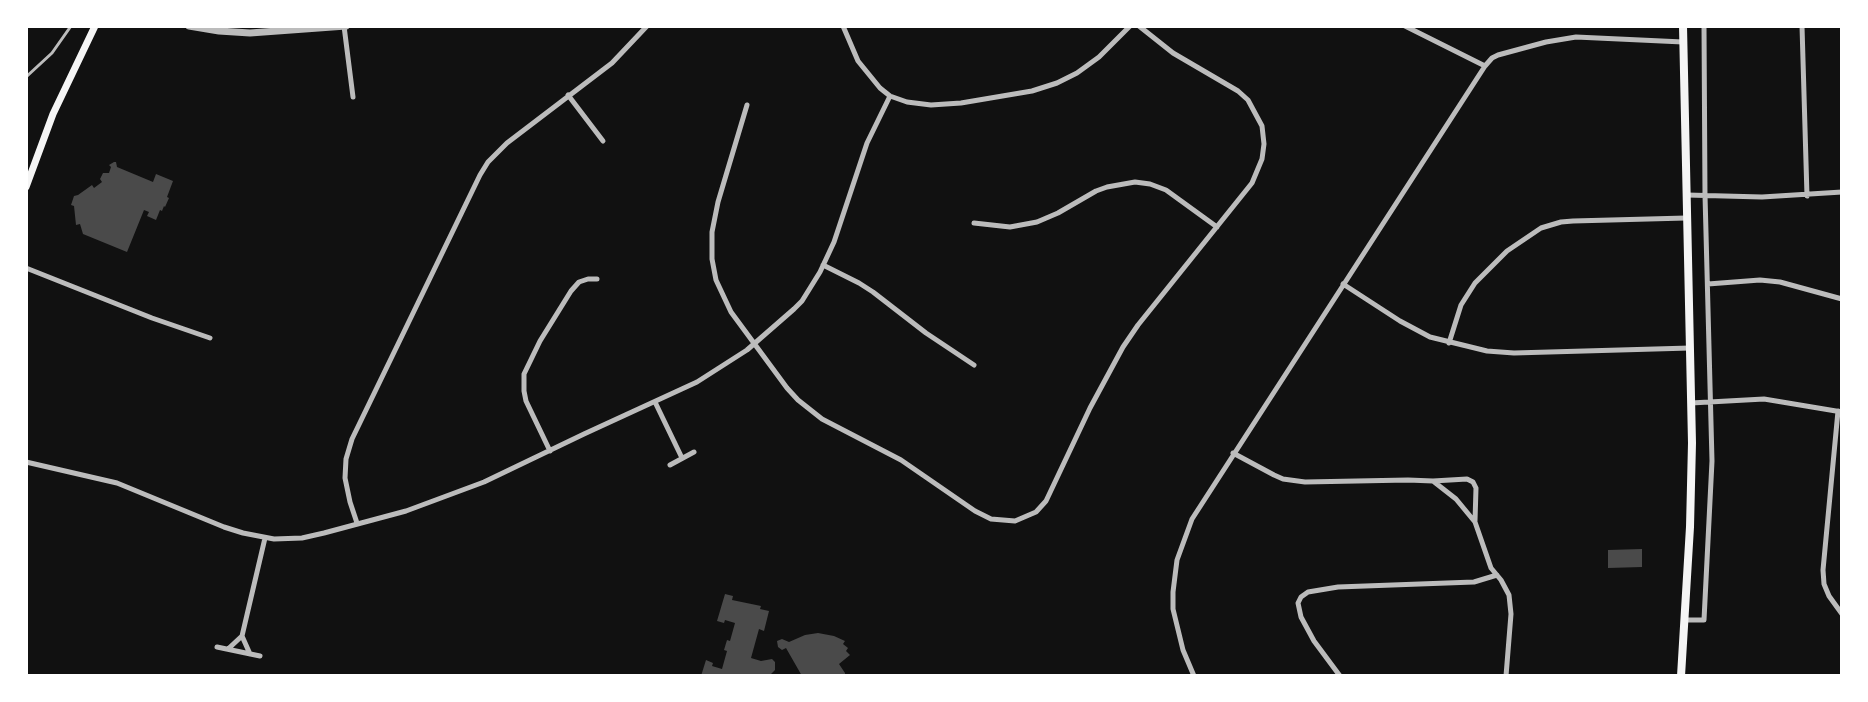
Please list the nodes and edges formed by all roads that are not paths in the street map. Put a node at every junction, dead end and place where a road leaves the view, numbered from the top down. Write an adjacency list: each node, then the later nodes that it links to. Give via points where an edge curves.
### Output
1 (71, 26): 15 (lane)
2 (95, 26): 21 (main road)
3 (189, 26): 4 (street, via 250,33)
4 (344, 26): 18 (street)
5 (647, 26): 16 (street, via 612,63)
6 (843, 26): 17 (street, via 865,72)
7 (1130, 26): 17 (street, via 1089,65 1032,91 931,105)
8 (1139, 26): 28 (street, via 1238,91 1262,126 1258,173)
9 (1405, 26): 14 (street)
10 (1683, 26): 13 (main road)
11 (1704, 26): 24 (street)
12 (1802, 26): 25 (street)
13 (1683, 42): 14 (street, via 1576,37 1498,55); 23 (main road)
14 (1485, 66): 32 (street)
15 (26, 77)
16 (568, 95): 20 (street); 52 (street, via 488,162 445,244 348,450 347,491)
17 (890, 96): 29 (street, via 867,143)
18 (353, 97)
19 (747, 105): 37 (street, via 711,245 725,302)
20 (603, 141)
21 (26, 187)
22 (1842, 192): 25 (street)
23 (1686, 194): 24 (street); 26 (main road)
24 (1705, 195): 25 (street); 33 (street)
25 (1807, 196)
26 (1686, 218): 36 (street, via 1573,221 1541,228 1507,251 1475,283 1461,305); 38 (main road)
27 (974, 223): 28 (street, via 1010,227 1037,222 1096,191 1135,182 1166,190)
28 (1217, 227): 37 (street, via 1123,347 1046,501 1015,521 975,511 901,460 822,419 787,388)
29 (823, 265): 37 (street, via 802,301); 39 (street, via 873,292)
30 (26, 268): 35 (street)
31 (597, 279): 44 (street, via 579,282 571,291 524,374 526,401)
32 (1343, 284): 36 (street, via 1416,330); 46 (street)
33 (1708, 284): 34 (street, via 1780,282); 40 (street)
34 (1842, 299)
35 (210, 338)
36 (1449, 343): 38 (street, via 1514,353)
37 (754, 344): 41 (street, via 718,370)
38 (1690, 348): 42 (main road)
39 (974, 365)
40 (1712, 401): 42 (street); 43 (street, via 1764,399); 56 (street, via 1704,620)
41 (655, 402): 44 (street); 47 (street)
42 (1691, 403): 56 (main road)
43 (1840, 412): 55 (street, via 1823,570 1824,584)
44 (550, 451): 52 (street, via 455,494)
45 (694, 452): 47 (street)
46 (1233, 453): 50 (street, via 1274,475 1305,482); 62 (street, via 1192,519 1177,560 1173,609)
47 (682, 458): 49 (street)
48 (26, 462): 53 (street, via 117,483)
49 (670, 465)
50 (1433, 481): 51 (street); 51 (street, via 1473,482)
51 (1475, 522): 54 (street)
52 (357, 523): 53 (street, via 302,538)
53 (265, 538): 57 (street)
54 (1497, 575): 63 (street, via 1474,582 1308,592 1298,609); 64 (street, via 1511,603)
55 (1842, 614)
56 (1684, 620): 65 (main road)
57 (242, 636): 59 (street); 60 (street)
58 (217, 647): 59 (street)
59 (227, 649): 60 (street)
60 (250, 654): 61 (street)
61 (260, 656)
62 (1194, 676)
63 (1340, 676)
64 (1506, 676)
65 (1681, 676)

